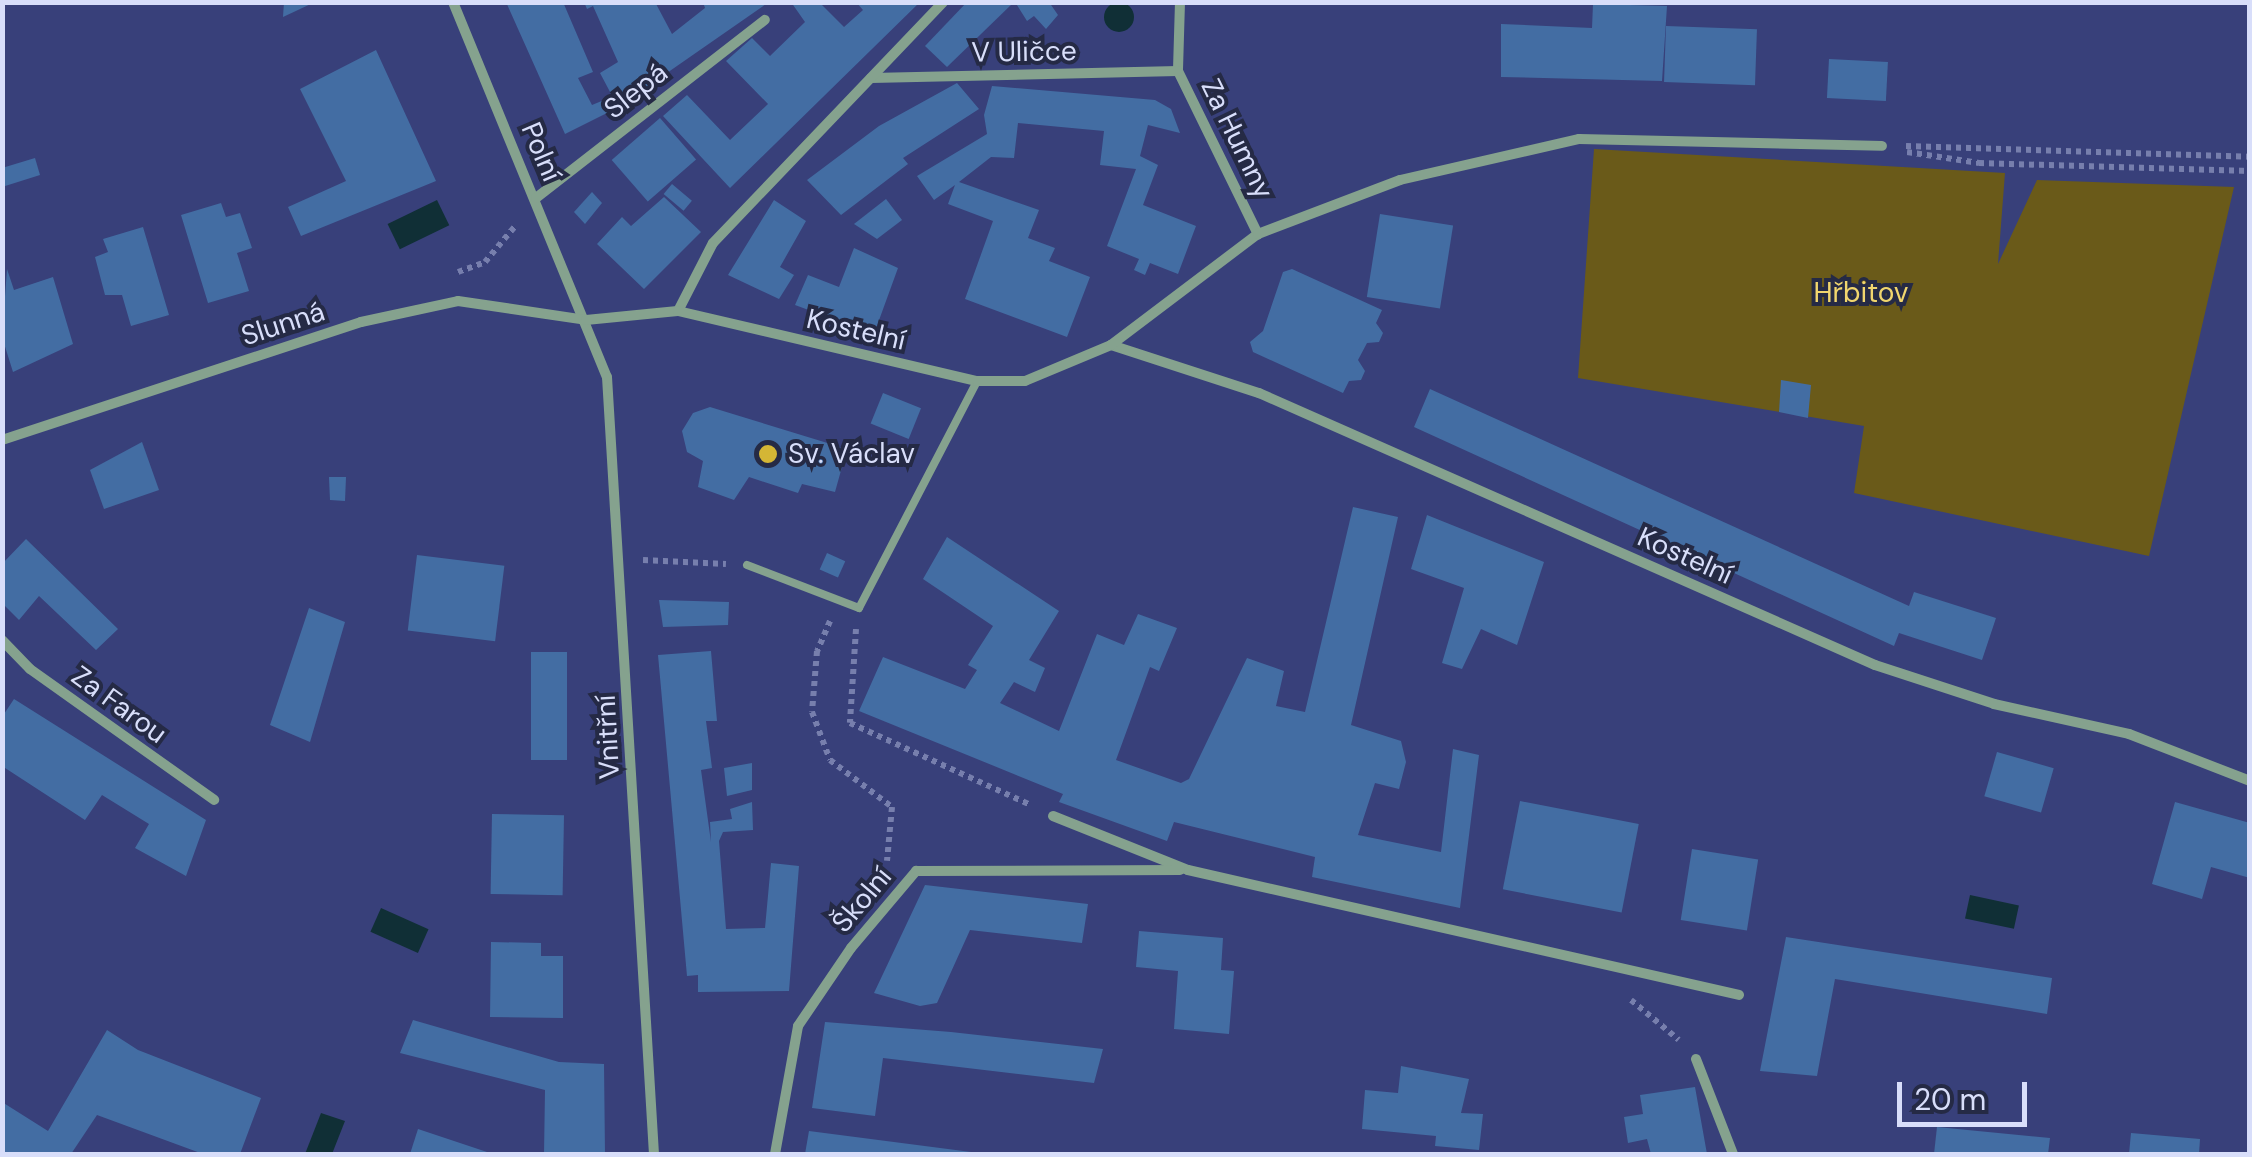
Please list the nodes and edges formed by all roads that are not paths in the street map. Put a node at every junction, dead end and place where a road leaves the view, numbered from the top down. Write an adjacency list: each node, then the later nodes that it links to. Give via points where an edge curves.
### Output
1 (453, 2): 8 (street, Polní)
2 (943, 2): 6 (street)
3 (1180, 2): 5 (street, Za Humny)
4 (765, 20): 8 (street, Slepá)
5 (1178, 71): 6 (street, V Uličce); 9 (street, Za Humny)
6 (871, 78): 10 (street, via 713,243)
7 (1882, 146): 9 (street, Kostelní, via 1579,139 1400,180)
8 (536, 198): 11 (street, Polní)
9 (1258, 234): 12 (street, Kostelní)
10 (678, 311): 11 (street, Kostelní); 13 (street, Kostelní)
11 (586, 320): 14 (street, Slunná, via 458,301 361,322); 23 (street, Vnitřní, via 607,377)
12 (1111, 345): 13 (street, Kostelní, via 1025,381); 17 (street, Kostelní, via 1259,392 1875,664 1994,704 2129,734)
13 (977, 381): 15 (lane, via 859,608)
14 (2, 440)
15 (747, 566)
16 (2, 640): 18 (street, Za Farou, via 30,670)
17 (2250, 780)
18 (214, 800)
19 (1053, 816): 20 (street, Školní)
20 (1188, 870): 21 (street, Školní); 24 (street, Školní, via 916,871 798,1026)
21 (1739, 996)
22 (1696, 1059): 25 (street)
23 (654, 1154)
24 (775, 1154)
25 (1733, 1154)

